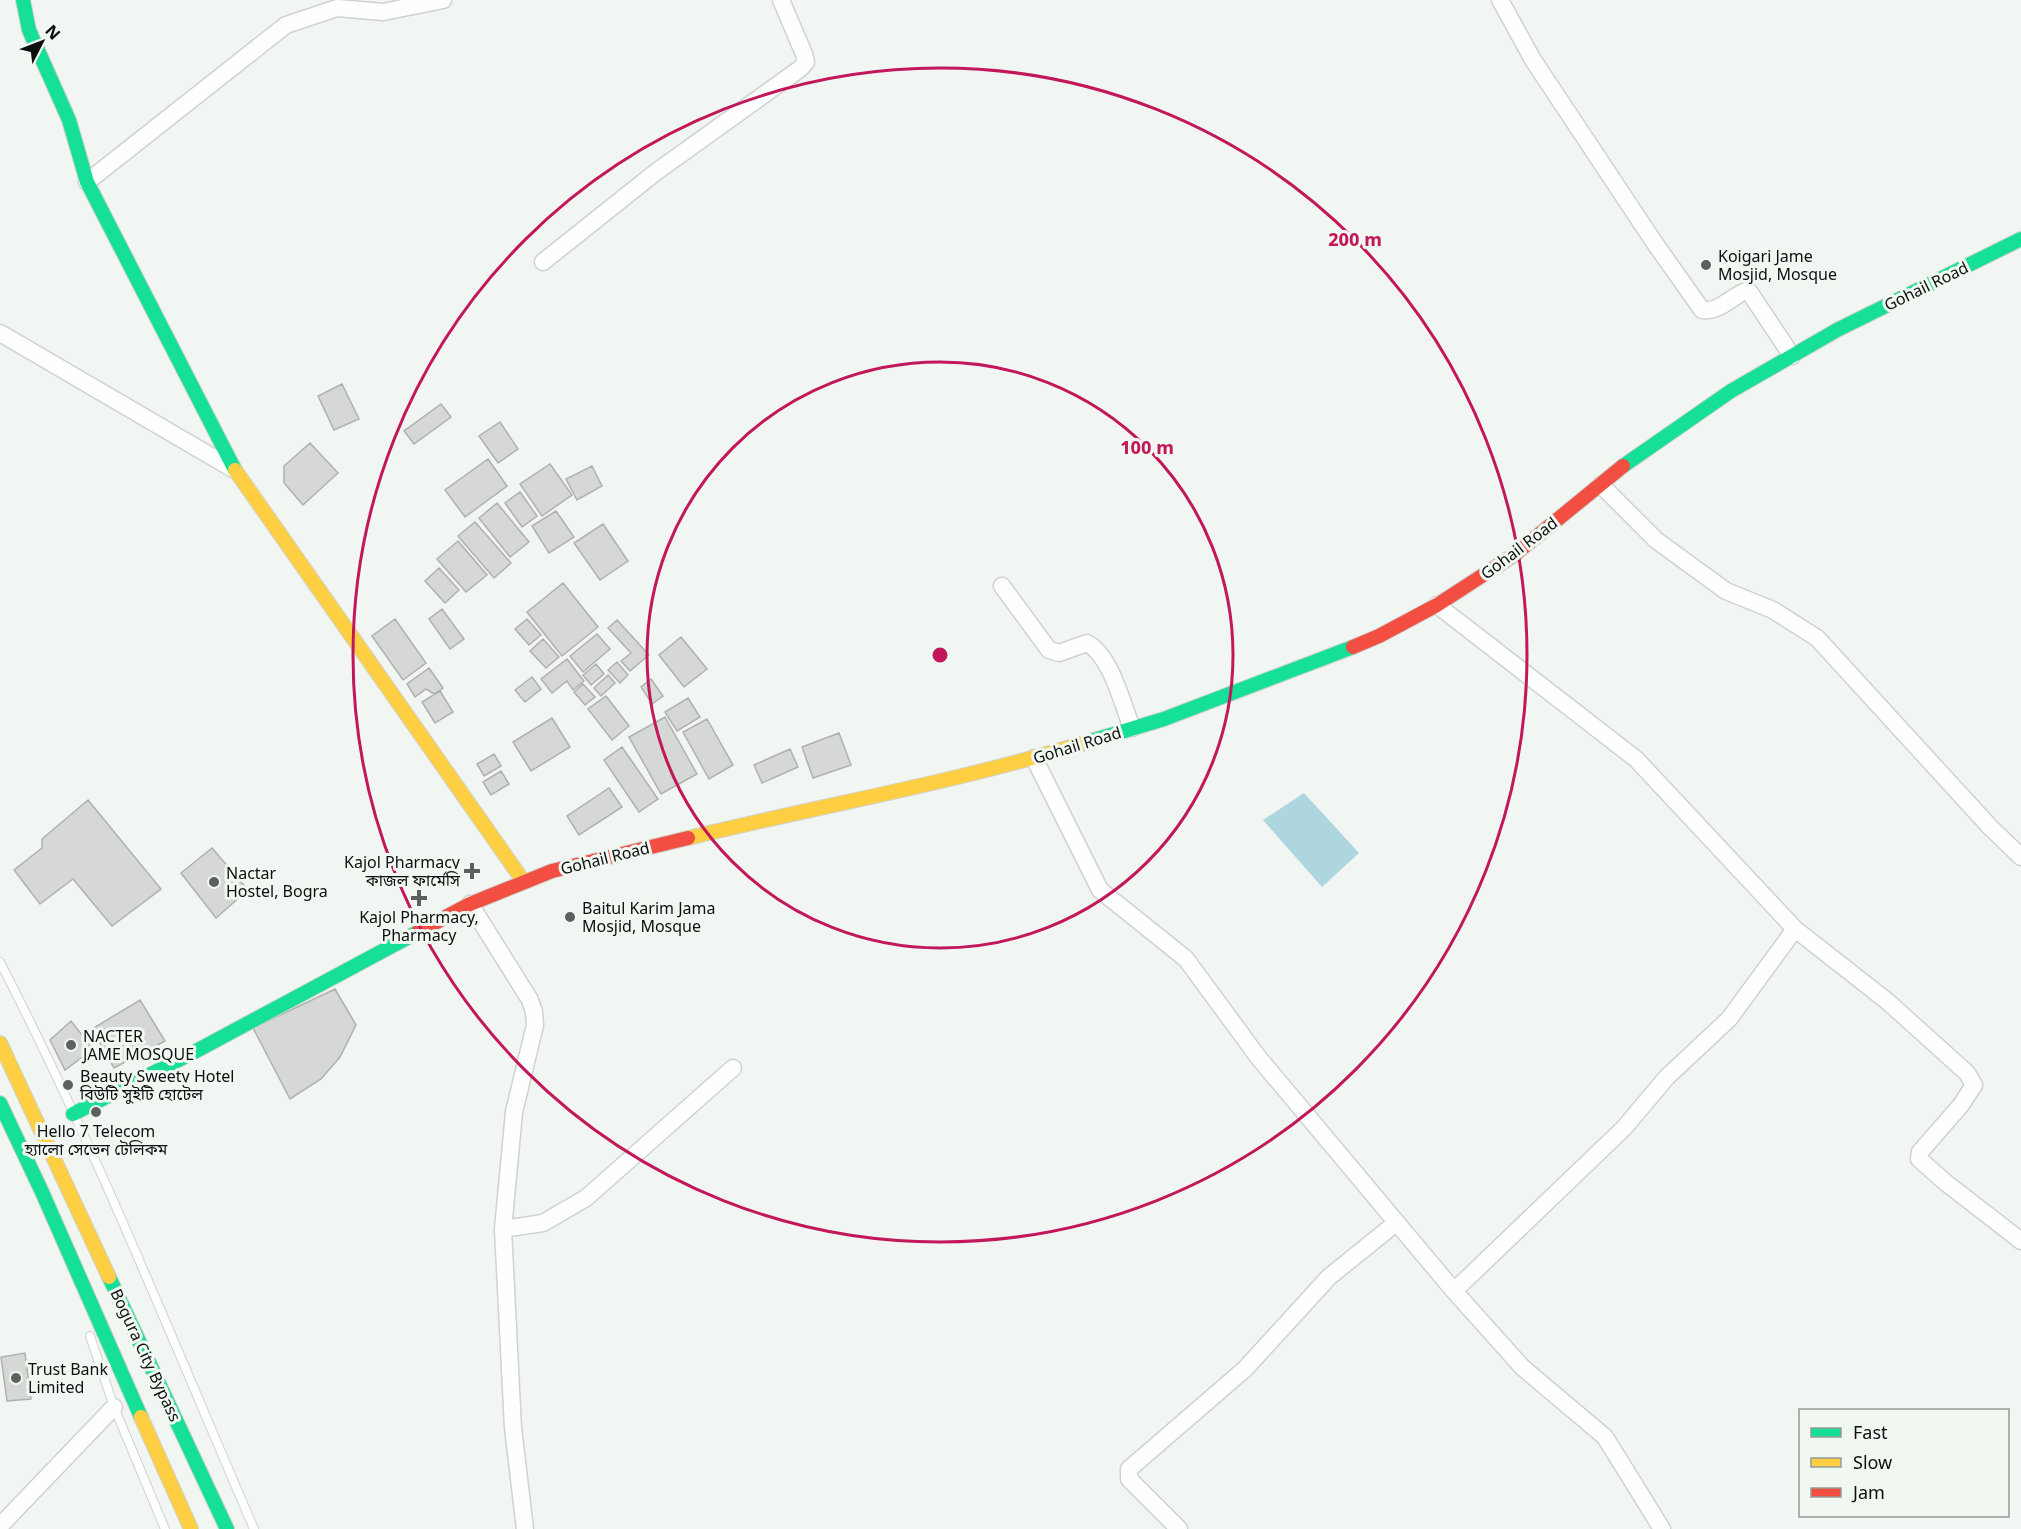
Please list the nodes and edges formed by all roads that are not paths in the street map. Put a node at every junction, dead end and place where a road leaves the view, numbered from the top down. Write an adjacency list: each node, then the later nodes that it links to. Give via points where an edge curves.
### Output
1 (23, 0): 5 (main road, via 29,30 69,120)
2 (443, 0): 5 (street, via 383,12 337,8 286,25)
3 (781, 0): 7 (street, via 804,54 806,62 801,68 656,172)
4 (1500, 0): 9 (street, via 1533,60 1702,310 1719,307 1748,290)
5 (87, 182): 10 (main road)
6 (2021, 239): 9 (main road, Gohail Road)
7 (543, 262)
8 (0, 333): 10 (street)
9 (1792, 356): 11 (main road, Gohail Road, via 1731,392)
10 (234, 469): 17 (main road)
11 (1601, 484): 13 (main road, Gohail Road, via 1515,555); 16 (street, via 1656,540 1726,591 1773,610 1817,638)
12 (1002, 586): 14 (street, via 1048,650 1059,653 1087,643 1095,647 1105,660)
13 (1437, 605): 14 (main road, Gohail Road, via 1379,636); 19 (street, via 1636,759)
14 (1132, 728): 15 (main road, Gohail Road)
15 (1034, 758): 17 (main road, Gohail Road, via 644,848); 25 (street, via 1100,890 1186,959 1258,1057)
16 (2021, 857)
17 (524, 882): 18 (main road, Gohail Road)
18 (470, 904): 24 (main road, Gohail Road); 26 (street, via 530,1000 536,1025 514,1112)
19 (1795, 929): 27 (street, via 1887,1001 1967,1073 1974,1085 1961,1106 1920,1152 1919,1159); 28 (street, via 1730,1019 1667,1077 1624,1128)
20 (0, 962): 24 (lane)
21 (0, 1043): 34 (main road, Bogura City Bypass)
22 (733, 1068): 26 (street, via 586,1198 543,1223)
23 (0, 1103): 33 (main road, Bogura City Bypass)
24 (73, 1114): 35 (lane)
25 (1396, 1223): 28 (street); 37 (street, via 1329,1277 1245,1369 1129,1469 1129,1479)
26 (503, 1229): 36 (street, via 513,1428)
27 (2021, 1241)
28 (1454, 1291): 38 (street, via 1522,1367 1605,1437)
29 (89, 1332): 30 (lane)
30 (114, 1407): 31 (street); 32 (lane)
31 (0, 1526)
32 (165, 1529)
33 (191, 1529)
34 (227, 1529)
35 (254, 1529)
36 (525, 1529)
37 (1179, 1529)
38 (1662, 1529)

